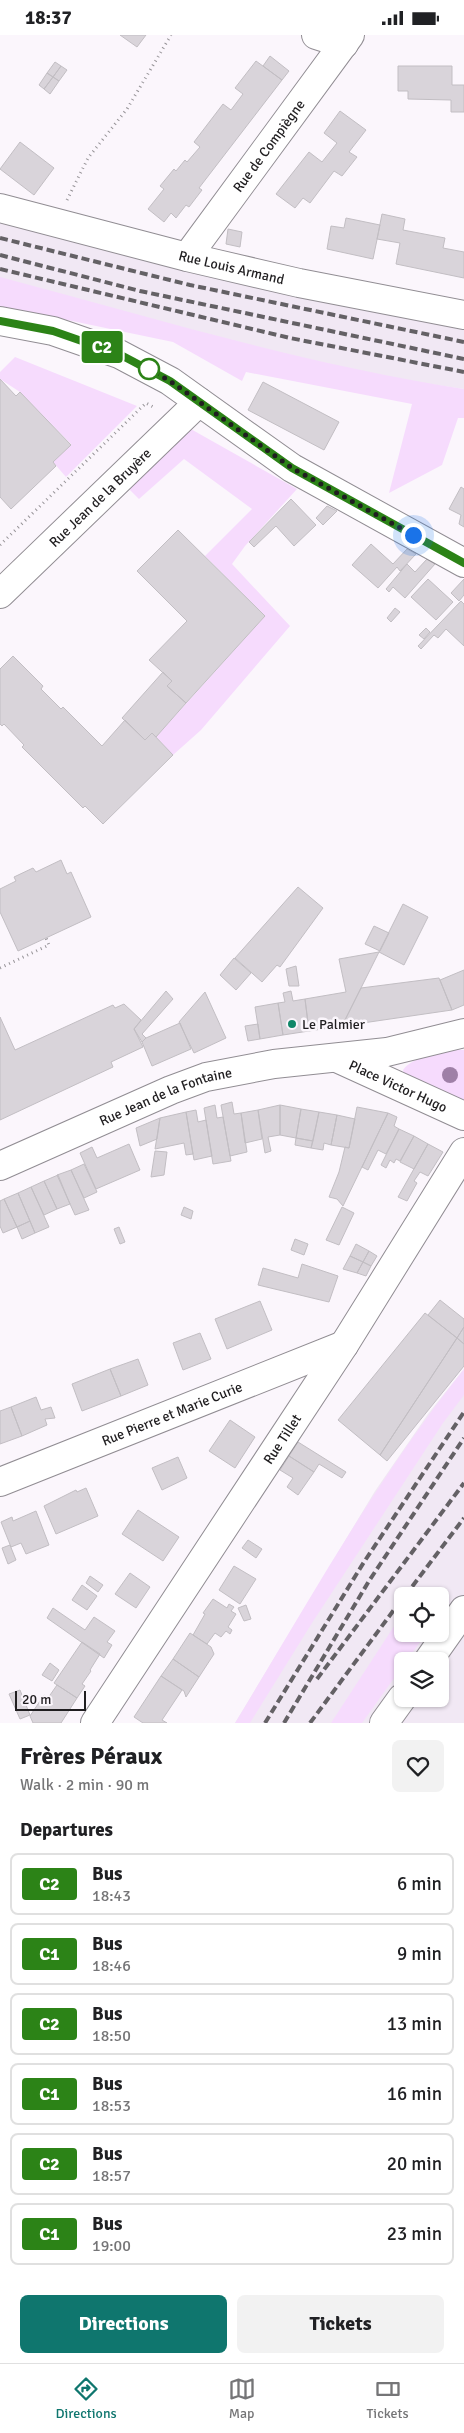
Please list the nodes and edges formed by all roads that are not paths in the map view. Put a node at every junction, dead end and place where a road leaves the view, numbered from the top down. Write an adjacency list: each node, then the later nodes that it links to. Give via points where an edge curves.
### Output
1 (316, 35): 2 (street)
2 (347, 40): 4 (street, Rue de Compiègne)
3 (0, 208): 4 (street, Rue Louis Armand)
4 (187, 257): 5 (street, Rue Louis Armand)
5 (464, 315)
6 (0, 321): 7 (street, via 53,331 119,354 170,381)
7 (199, 402): 8 (street, via 292,468); 9 (street, Rue Jean de la Bruyère)
8 (464, 563)
9 (0, 594)
10 (464, 1033): 11 (street, Place Victor Hugo, via 388,1052)
11 (339, 1059): 12 (street, Place Victor Hugo); 14 (street, Rue Jean de la Fontaine, via 274,1064 219,1074 171,1090)
12 (464, 1116)
13 (464, 1153): 15 (street, Rue Tillet)
14 (0, 1166)
15 (344, 1345): 16 (street, Rue Pierre et Marie Curie); 20 (street, Rue Tillet)
16 (0, 1482)
17 (464, 1611): 18 (street)
18 (434, 1652)
19 (396, 1707): 21 (street)
20 (95, 1723)
21 (384, 1723)

